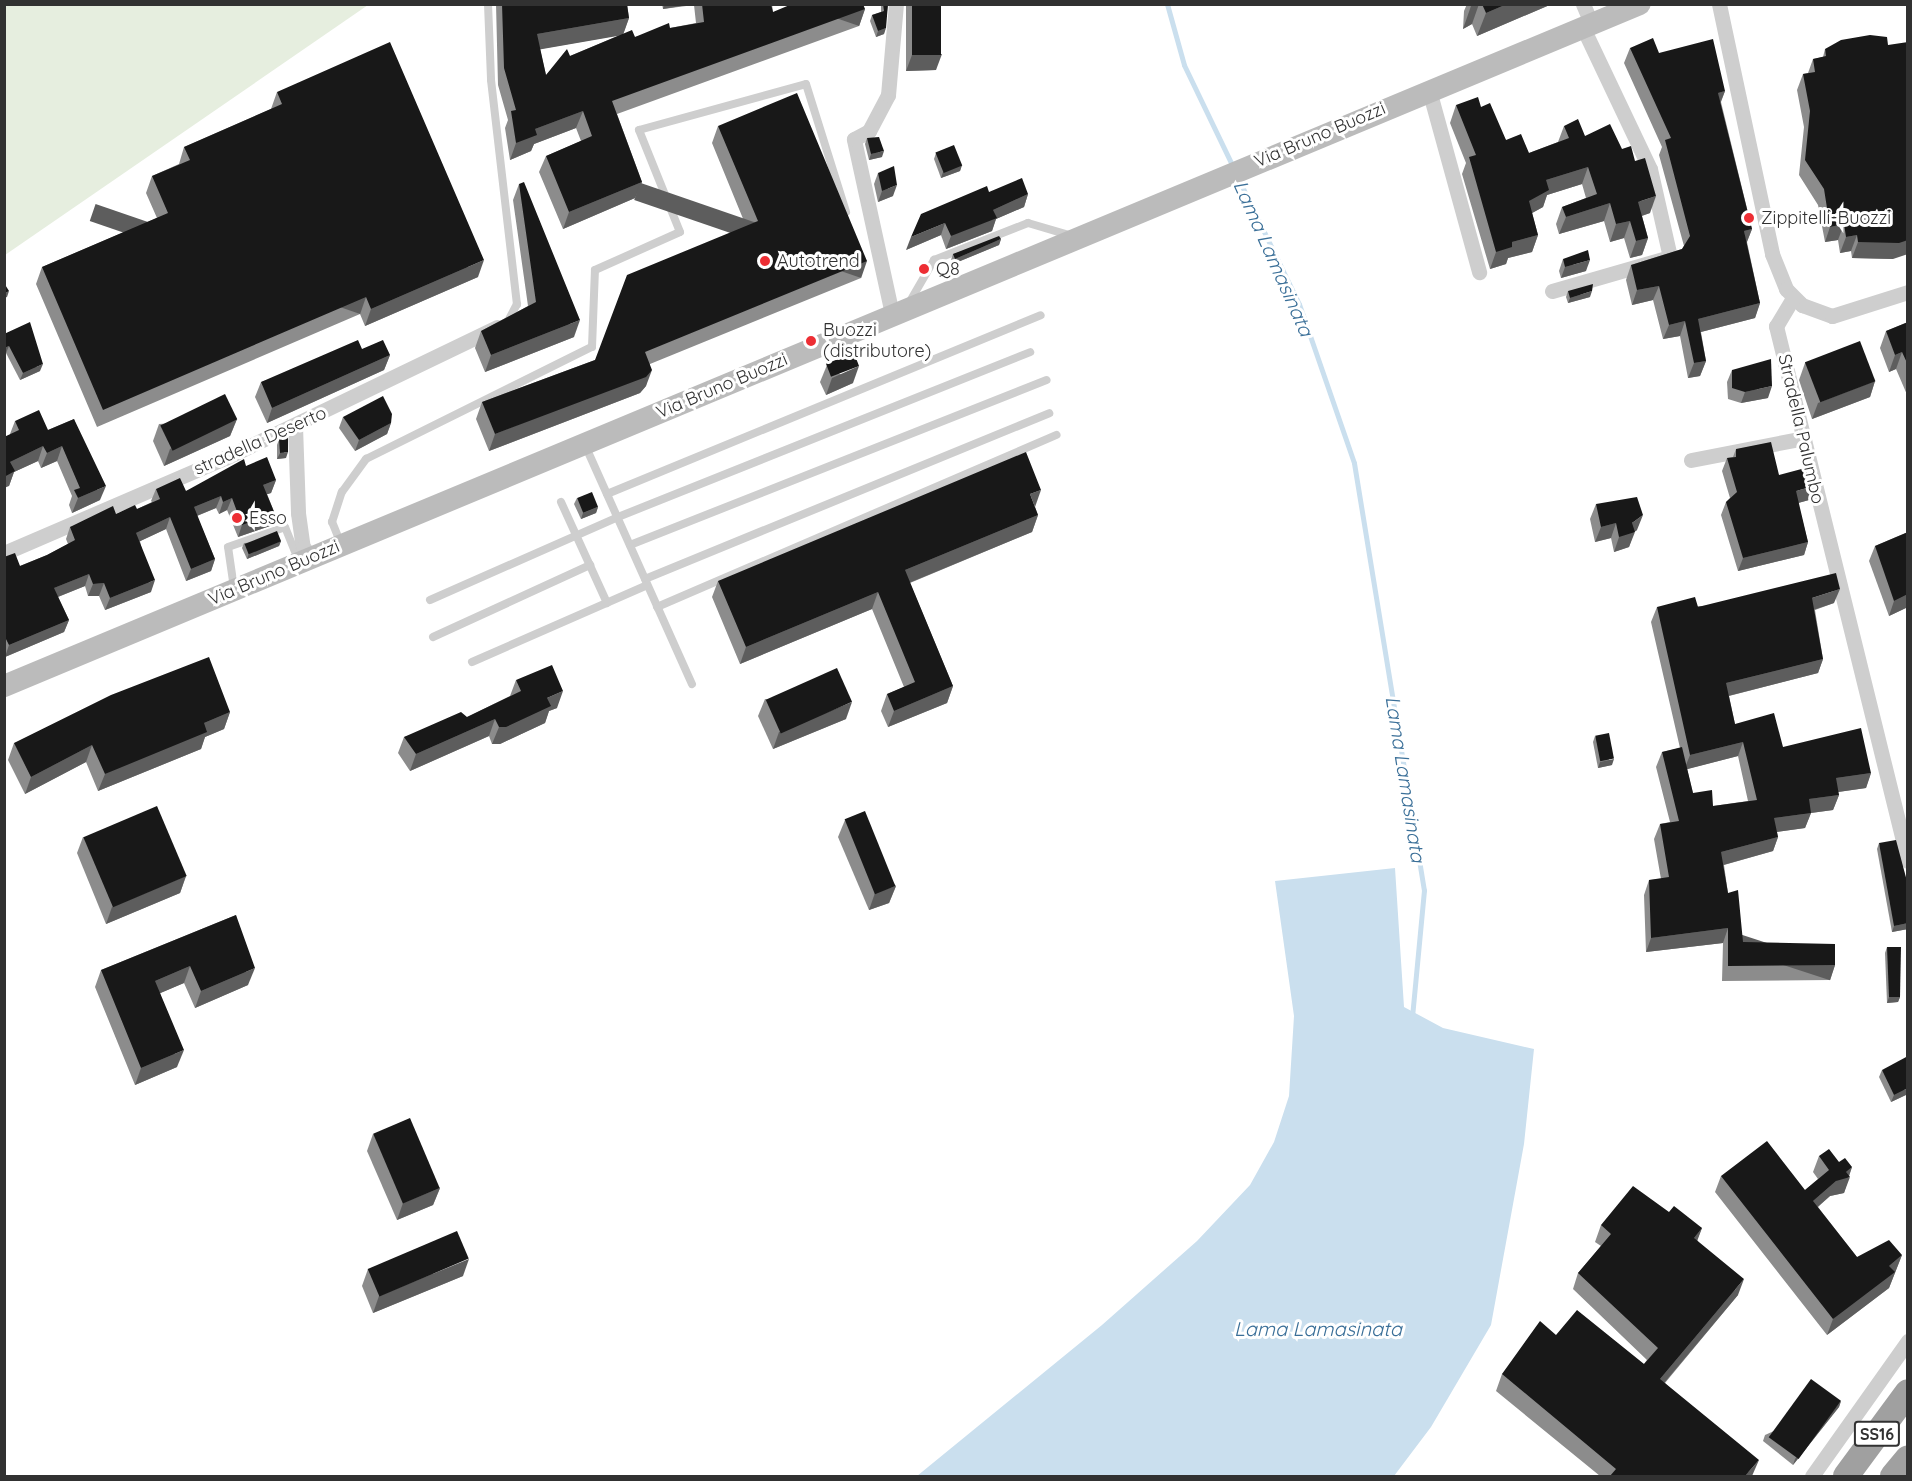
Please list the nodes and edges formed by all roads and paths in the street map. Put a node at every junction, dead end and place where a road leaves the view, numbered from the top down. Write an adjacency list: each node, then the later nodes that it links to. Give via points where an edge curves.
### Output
1 (488, 4): 15 (lane, via 490,80 517,304)
2 (896, 4): 13 (street, via 888,95 869,131 854,140)
3 (1640, 4): 5 (main road, Via Bruno Buozzi)
4 (1719, 4): 12 (street, via 1772,254)
5 (1586, 19): 6 (main road, Via Bruno Buozzi); 10 (street, via 1650,169 1670,257)
6 (1425, 91): 8 (main road, Via Bruno Buozzi); 9 (street)
7 (848, 220): 28 (lane, via 806,84 639,130 680,232 594,270 592,347 366,459 342,492 332,522)
8 (1069, 240): 13 (main road, Via Bruno Buozzi); 13 (lane, via 1028,223 934,261)
9 (1479, 272)
10 (1552, 291)
11 (1908, 292): 12 (street, via 1832,316)
12 (1793, 298): 21 (street, Stradella Palumbo, via 1776,326)
13 (899, 311): 22 (main road, Via Bruno Buozzi)
14 (1041, 315): 24 (lane)
15 (509, 319): 19 (street, stradella Deserto)
16 (1030, 352): 26 (lane)
17 (1047, 380): 29 (lane)
18 (1049, 413): 33 (lane)
19 (296, 426): 30 (street, stradella Deserto); 31 (street, via 298,513)
20 (1057, 435): 37 (lane)
21 (1804, 438): 23 (street); 42 (street, Stradella Palumbo)
22 (584, 444): 24 (lane); 28 (main road, Via Bruno Buozzi)
23 (1691, 460)
24 (607, 494): 26 (lane)
25 (561, 502): 27 (lane)
26 (618, 517): 27 (lane); 29 (lane)
27 (576, 536): 32 (lane); 35 (lane)
28 (342, 545): 31 (main road, Via Bruno Buozzi)
29 (630, 545): 33 (lane)
30 (4, 553)
31 (306, 560): 34 (main road, Via Bruno Buozzi); 34 (lane, via 285,527 228,547)
32 (590, 565): 36 (lane); 38 (lane)
33 (646, 582): 36 (lane); 37 (lane)
34 (235, 590): 41 (main road, Via Bruno Buozzi)
35 (429, 600)
36 (607, 603): 39 (lane)
37 (657, 607): 40 (lane)
38 (433, 637)
39 (472, 662)
40 (692, 684)
41 (4, 686)
42 (1908, 861)
43 (1908, 1341): 46 (street)
44 (1908, 1392): 47 (highway, SS16)
45 (1908, 1458): 48 (highway, SS16)
46 (1812, 1476)
47 (1846, 1476)
48 (1893, 1476)

